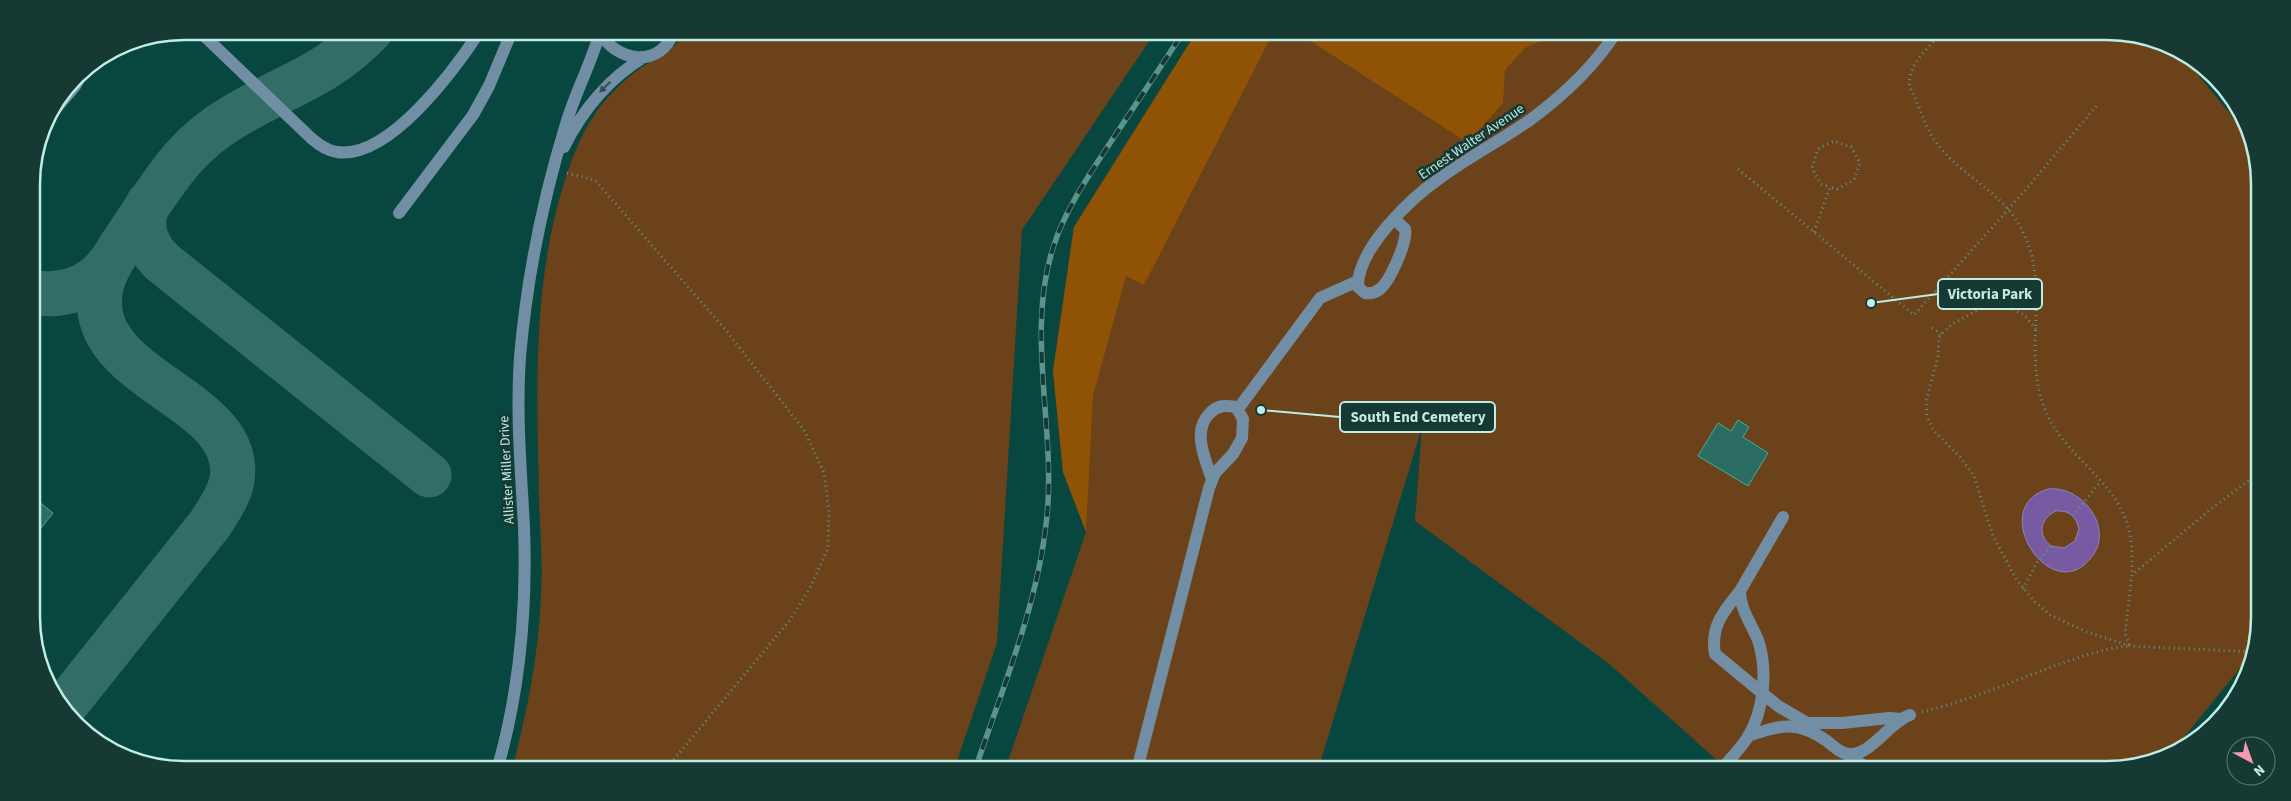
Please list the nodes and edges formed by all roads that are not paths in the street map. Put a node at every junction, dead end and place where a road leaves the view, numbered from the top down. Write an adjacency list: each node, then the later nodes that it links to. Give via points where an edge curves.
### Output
1 (208, 40): 2 (street, via 311,138 339,153 361,150 391,135 423,103)
2 (473, 40)
3 (508, 40): 10 (street, via 473,115)
4 (598, 40): 9 (street, Allister Miller Drive, via 566,123)
5 (605, 40): 8 (street, via 617,52 630,57)
6 (669, 40): 8 (street, Allister Miller Drive, via 655,53)
7 (1610, 40): 11 (street, Ernest Walter Avenue, via 1586,73 1558,98 1439,178)
8 (644, 57): 9 (street, Allister Miller Drive, one-way to 9, via 622,71 597,95 576,125)
9 (553, 170): 20 (street, Allister Miller Drive, via 526,292 518,411 524,528 523,618 516,690)
10 (399, 213)
11 (1394, 219): 12 (street, Ernest Walter Avenue, via 1366,258); 12 (street, via 1402,224 1406,233 1387,278 1379,290 1369,294 1361,290)
12 (1358, 283): 13 (street, via 1320,298)
13 (1238, 409): 14 (street, via 1243,419 1242,438); 14 (street, via 1220,406 1205,420 1201,443)
14 (1212, 480): 21 (street)
15 (1782, 516): 16 (street)
16 (1740, 590): 17 (street, via 1740,604 1761,653); 17 (street, via 1715,626 1715,654)
17 (1762, 690): 18 (street); 19 (street, via 1778,706 1807,723 1905,717 1868,748)
18 (1748, 736): 19 (street, via 1787,725 1814,732); 22 (street)
19 (1845, 753): 23 (street)
20 (499, 761)
21 (1140, 761)
22 (1728, 761)
23 (1856, 761)

